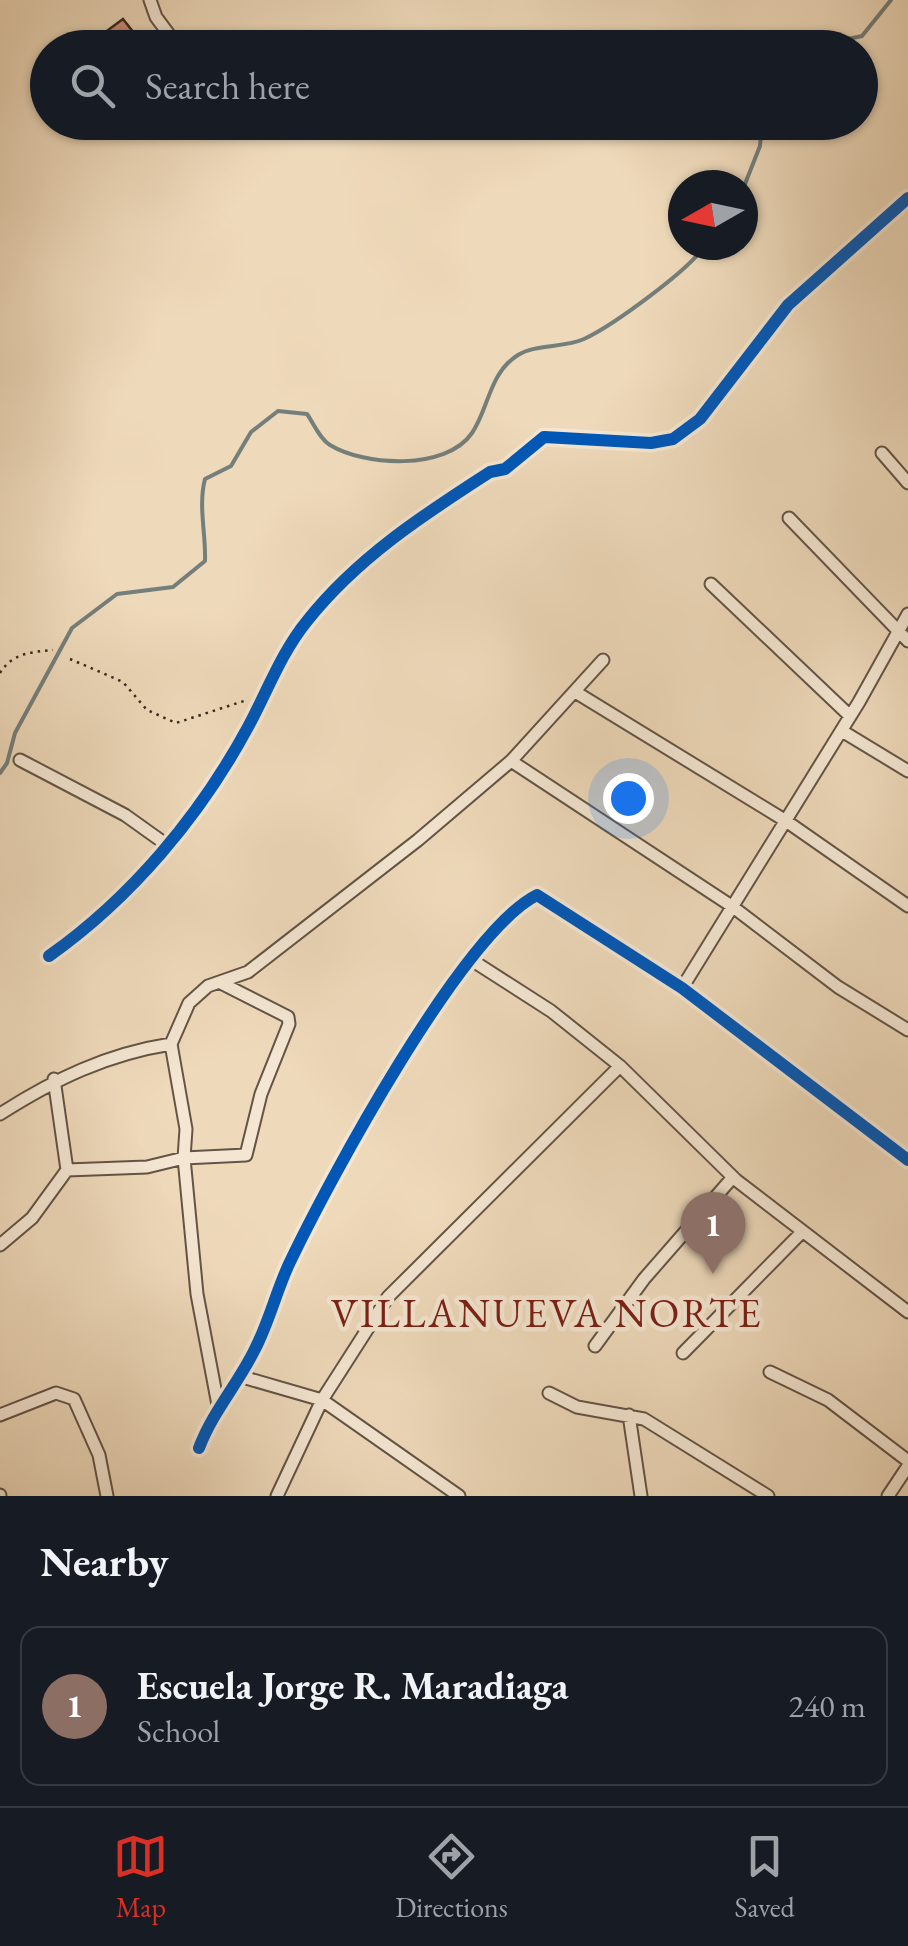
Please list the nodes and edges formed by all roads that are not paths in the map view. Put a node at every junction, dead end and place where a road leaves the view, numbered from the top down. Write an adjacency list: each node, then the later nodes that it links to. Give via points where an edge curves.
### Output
1 (150, 0): 2 (street)
2 (166, 30)
3 (908, 198): 18 (street, via 788,305 700,418 673,439 544,437 505,469 410,523 336,587 304,624 194,814)
4 (882, 454): 5 (street)
5 (908, 484)
6 (789, 518): 9 (street)
7 (712, 584): 12 (street)
8 (908, 614): 9 (street)
9 (902, 638): 12 (street)
10 (603, 660): 11 (street)
11 (577, 693): 15 (street); 17 (street)
12 (850, 716): 13 (street)
13 (842, 731): 16 (street); 17 (street)
14 (20, 760): 18 (street, via 126,815)
15 (511, 762): 19 (street); 23 (street, via 248,972)
16 (908, 771)
17 (786, 822): 19 (street); 20 (street)
18 (166, 845): 21 (street, via 87,928)
19 (733, 906): 24 (street); 25 (street, via 838,987)
20 (908, 906)
21 (48, 956)
22 (470, 959): 24 (street, via 514,909 537,895); 27 (street); 40 (street, via 333,1183)
23 (221, 983): 26 (street, via 189,1003); 30 (street, via 288,1017 289,1024 246,1155)
24 (682, 988): 31 (street)
25 (908, 1030)
26 (171, 1044): 28 (street, via 128,1051); 30 (street, via 186,1129)
27 (620, 1066): 33 (street); 42 (street, via 388,1297)
28 (54, 1079): 29 (street); 32 (street)
29 (0, 1114)
30 (184, 1158): 32 (street, via 148,1167); 43 (street, via 197,1294)
31 (908, 1160)
32 (67, 1170): 35 (street, via 32,1218)
33 (732, 1177): 34 (street); 37 (street)
34 (802, 1232): 36 (street); 38 (street)
35 (0, 1245)
36 (908, 1312)
37 (596, 1346)
38 (683, 1353)
39 (770, 1372): 47 (street, via 828,1400)
40 (239, 1376): 42 (street); 43 (street)
41 (549, 1393): 44 (street, via 577,1407)
42 (322, 1400): 49 (street); 50 (street)
43 (218, 1405): 46 (street)
44 (628, 1414): 51 (street); 52 (street, via 674,1434)
45 (0, 1415): 48 (street, via 56,1393 74,1400 100,1455)
46 (199, 1448)
47 (908, 1464): 53 (street)
48 (106, 1496)
49 (277, 1496)
50 (460, 1496)
51 (642, 1496)
52 (768, 1496)
53 (888, 1496)

